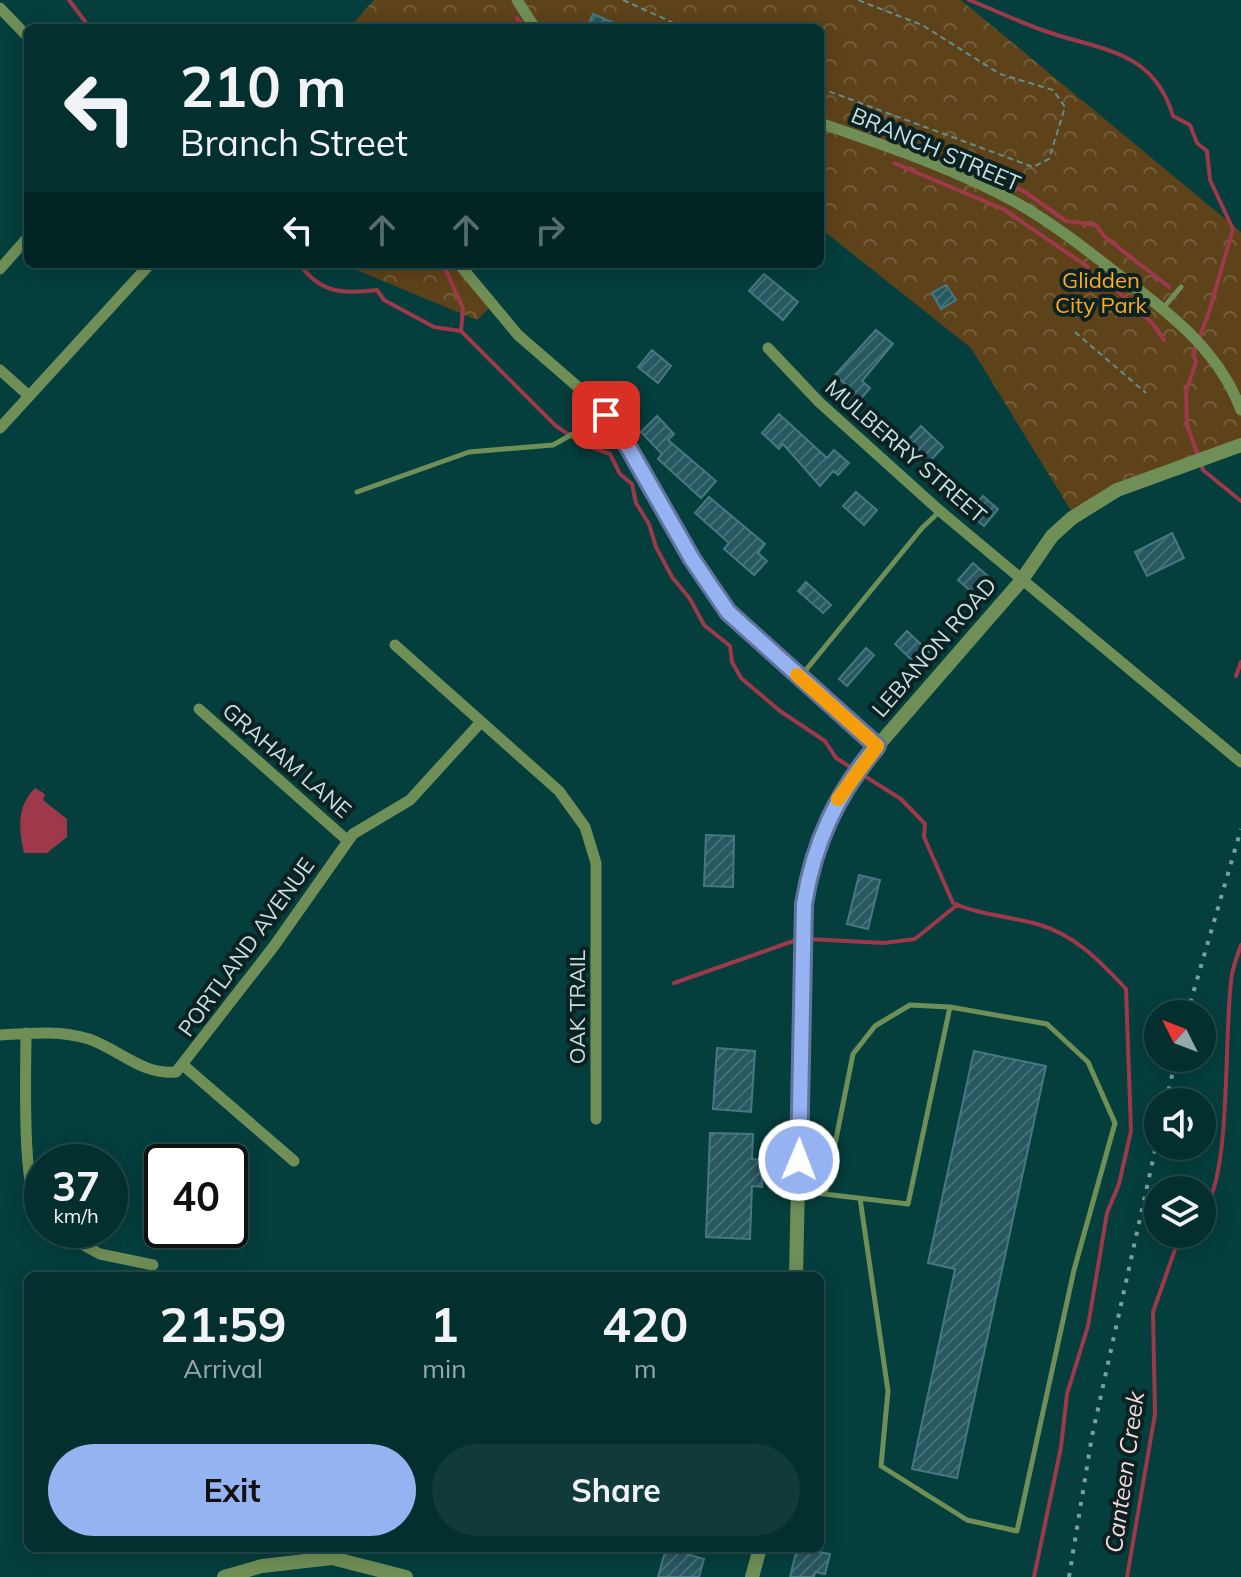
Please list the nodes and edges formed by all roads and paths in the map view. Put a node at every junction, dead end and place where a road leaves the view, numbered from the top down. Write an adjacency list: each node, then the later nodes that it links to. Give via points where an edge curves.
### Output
1 (517, 0): 5 (street)
2 (623, 0): 6 (path)
3 (858, 0): 8 (path, via 922,25 1000,74 1053,90 1065,107 1049,159 1033,167)
4 (0, 8): 7 (street)
5 (532, 24)
6 (676, 24)
7 (24, 33)
8 (824, 89)
9 (824, 124): 11 (street, BRANCH STREET, via 1016,202)
10 (24, 242): 14 (street)
11 (1105, 263): 15 (lane); 17 (street, BRANCH STREET)
12 (146, 268): 22 (street)
13 (462, 268): 24 (street, via 518,335)
14 (0, 269)
15 (1093, 281)
16 (1181, 287): 17 (lane)
17 (1163, 308): 23 (street, BRANCH STREET, via 1200,342)
18 (1075, 332): 21 (path)
19 (768, 348): 28 (street, MULBERRY STREET, via 819,402)
20 (0, 370): 22 (street)
21 (1146, 393)
22 (28, 395): 25 (street)
23 (1241, 410)
24 (606, 415): 27 (lane, via 553,445 469,452); 31 (street, via 709,587 750,635)
25 (0, 428)
26 (1241, 445): 29 (street, LEBANON ROAD, via 1094,503 1052,536)
27 (357, 492)
28 (940, 511): 29 (street, MULBERRY STREET); 31 (lane)
29 (1021, 581): 34 (street, LEBANON ROAD); 35 (street, MULBERRY STREET)
30 (395, 645): 33 (street)
31 (800, 678): 34 (street)
32 (199, 709): 36 (street, GRAHAM LANE)
33 (481, 722): 36 (street, PORTLAND AVENUE, via 410,800); 41 (street, OAK TRAIL, via 559,791 591,842 597,894)
34 (877, 746): 44 (street, LEBANON ROAD, via 829,814 809,875)
35 (1241, 762)
36 (348, 841): 40 (street, PORTLAND AVENUE)
37 (950, 1007): 45 (lane, via 910,1005 875,1026 853,1054); 46 (lane, via 908,1204); 46 (lane, via 1047,1024 1088,1062 1115,1123 1074,1270 1017,1531 967,1520 881,1466 888,1391)
38 (26, 1033): 39 (street, PORTLAND AVENUE); 40 (street, PORTLAND AVENUE, via 86,1038 149,1071 176,1072); 42 (street)
39 (0, 1035)
40 (183, 1065): 43 (street)
41 (596, 1119)
42 (29, 1144)
43 (294, 1161)
44 (798, 1191): 45 (lane); 49 (street, LEBANON ROAD)
45 (825, 1194): 46 (lane)
46 (860, 1198)
47 (89, 1248): 48 (street)
48 (153, 1265)
49 (796, 1272)
50 (759, 1552): 53 (street)
51 (224, 1577): 52 (street, via 262,1566 332,1558)
52 (406, 1577)
53 (752, 1577)

